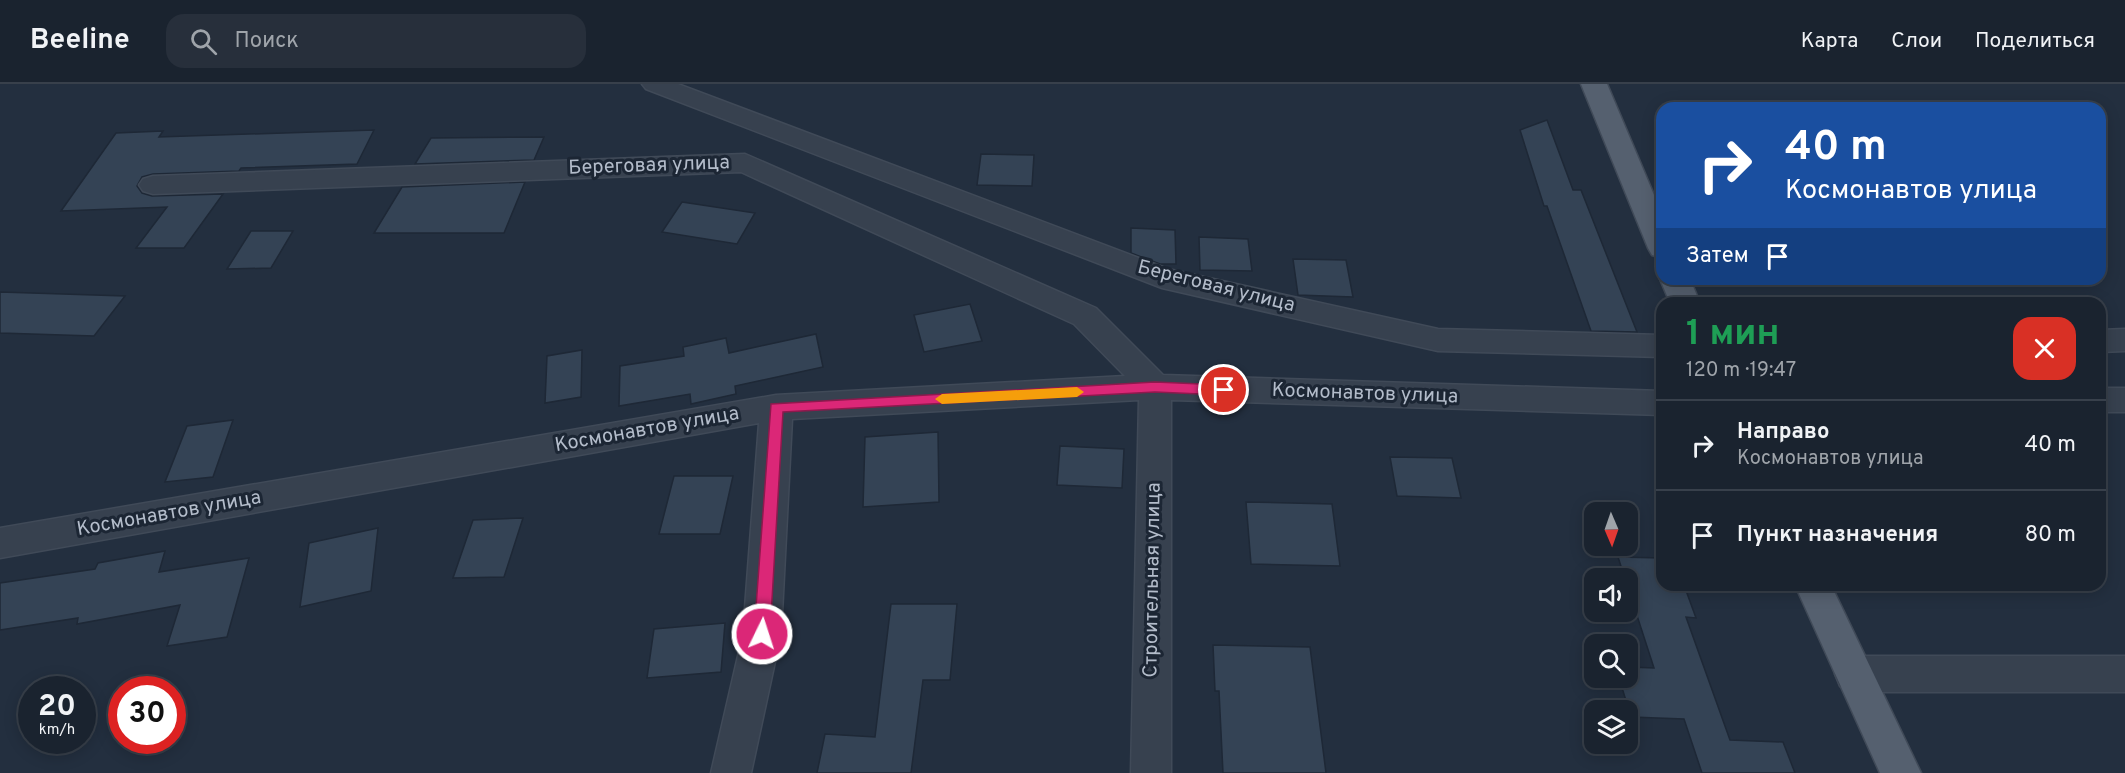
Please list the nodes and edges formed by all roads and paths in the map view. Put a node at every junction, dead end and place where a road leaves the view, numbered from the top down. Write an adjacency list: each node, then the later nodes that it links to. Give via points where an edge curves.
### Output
1 (655, 84): 7 (street, Береговая улица, via 1162,278 1438,340)
2 (1594, 84): 4 (main road)
3 (153, 185): 8 (street, Береговая улица, via 745,163 1085,316)
4 (1656, 234)
5 (2125, 340): 6 (street)
6 (2106, 341)
7 (1656, 346)
8 (1155, 387): 11 (street, Космонавтов улица); 12 (street, Космонавтов улица); 18 (street, Строительная улица)
9 (2125, 399): 10 (street)
10 (2106, 400)
11 (1656, 403)
12 (776, 407): 13 (street, Космонавтов улица); 17 (street, via 762,634)
13 (0, 543)
14 (1816, 591): 15 (main road)
15 (1854, 674): 16 (street); 19 (main road)
16 (2125, 674)
17 (731, 773)
18 (1152, 773)
19 (1901, 773)

